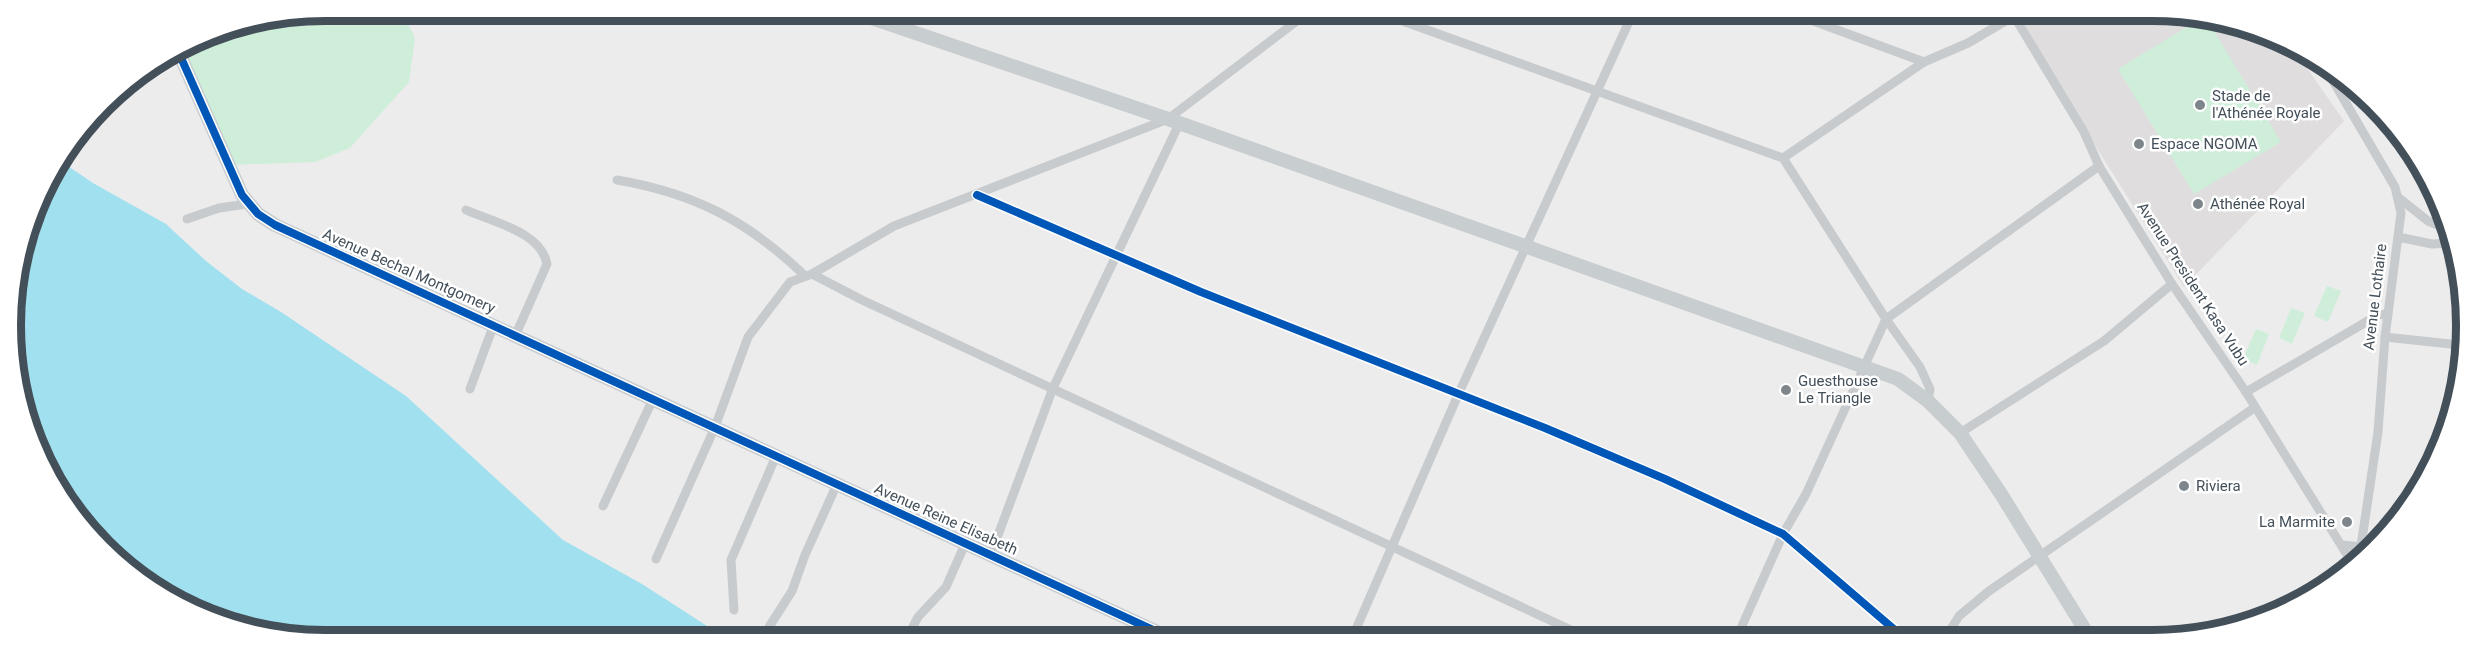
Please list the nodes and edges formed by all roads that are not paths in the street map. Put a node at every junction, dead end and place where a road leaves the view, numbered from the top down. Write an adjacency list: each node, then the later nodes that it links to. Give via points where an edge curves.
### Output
1 (880, 21): 12 (main road)
2 (1297, 21): 12 (street)
3 (1402, 21): 11 (street)
4 (1629, 21): 11 (street)
5 (1813, 21): 9 (street)
6 (2005, 21): 9 (street)
7 (2017, 21): 14 (street, Avenue President Kasa Vubu, via 2084,132)
8 (181, 58): 18 (main road, Avenue Bechal Montgomery)
9 (1924, 62): 13 (street)
10 (2334, 82): 17 (street, Avenue Lothaire)
11 (1598, 92): 13 (street); 24 (street)
12 (1174, 122): 16 (street); 24 (main road); 25 (street)
13 (1783, 158): 29 (street)
14 (2099, 165): 27 (street, Avenue President Kasa Vubu); 29 (street)
15 (617, 180): 26 (street, via 655,186 711,207 748,228)
16 (977, 195): 25 (street); 26 (street, via 894,226)
17 (2399, 198): 21 (street); 22 (street, Avenue Lothaire)
18 (248, 204): 20 (street, via 219,208); 30 (main road, Avenue Bechal Montgomery, via 275,225)
19 (466, 210): 31 (street, via 530,237 545,253 547,264)
20 (187, 219)
21 (2439, 226)
22 (2398, 237): 23 (street); 28 (street, Avenue Lothaire)
23 (2445, 243)
24 (1527, 247): 34 (main road); 38 (street)
25 (1116, 256): 35 (street); 38 (street)
26 (808, 274): 35 (street); 42 (street, via 781,291 748,337)
27 (2172, 284): 37 (street, Avenue President Kasa Vubu); 43 (street, via 2104,341)
28 (2388, 314): 32 (street, Avenue Lothaire); 37 (street, via 2378,315)
29 (1886, 319): 34 (street); 40 (street, via 1920,367 1930,388)
30 (494, 324): 31 (main road, Avenue Bechal Montgomery); 36 (street)
31 (516, 334): 39 (main road, Avenue Bechal Montgomery)
32 (2385, 337): 33 (street); 48 (street, Avenue Lothaire)
33 (2455, 344)
34 (1865, 366): 40 (main road, via 1898,379); 47 (street, via 1806,494)
35 (1053, 388): 51 (street); 53 (street)
36 (470, 389)
37 (2246, 392): 41 (street, Avenue President Kasa Vubu)
38 (1458, 394): 47 (street, via 1665,479); 51 (street)
39 (653, 399): 42 (main road, Avenue Bechal Montgomery); 46 (street)
40 (1928, 400): 43 (main road)
41 (2254, 408): 50 (street, Avenue President Kasa Vubu); 55 (street)
42 (715, 427): 44 (main road, Avenue Reine Elisabeth); 56 (street)
43 (1960, 433): 55 (main road)
44 (776, 456): 45 (main road, Avenue Reine Elisabeth); 57 (street, via 731,560)
45 (837, 484): 49 (main road, Avenue Reine Elisabeth); 58 (street, via 792,591)
46 (603, 507)
47 (1783, 534): 63 (street); 64 (street)
48 (2367, 541)
49 (965, 544): 53 (main road, Avenue Reine Elisabeth); 59 (street, via 946,587)
50 (2343, 545): 52 (street); 54 (street, Avenue President Kasa Vubu)
51 (1394, 546): 61 (street); 62 (street)
52 (2361, 547)
53 (991, 554): 60 (main road, Avenue Reine Elisabeth)
54 (2349, 557)
55 (2040, 558): 65 (street, via 1971,605); 66 (main road)
56 (656, 559)
57 (734, 610)
58 (769, 627)
59 (911, 630)
60 (1153, 630)
61 (1356, 630)
62 (1569, 630)
63 (1740, 630)
64 (1895, 630)
65 (1950, 630)
66 (2085, 630)

